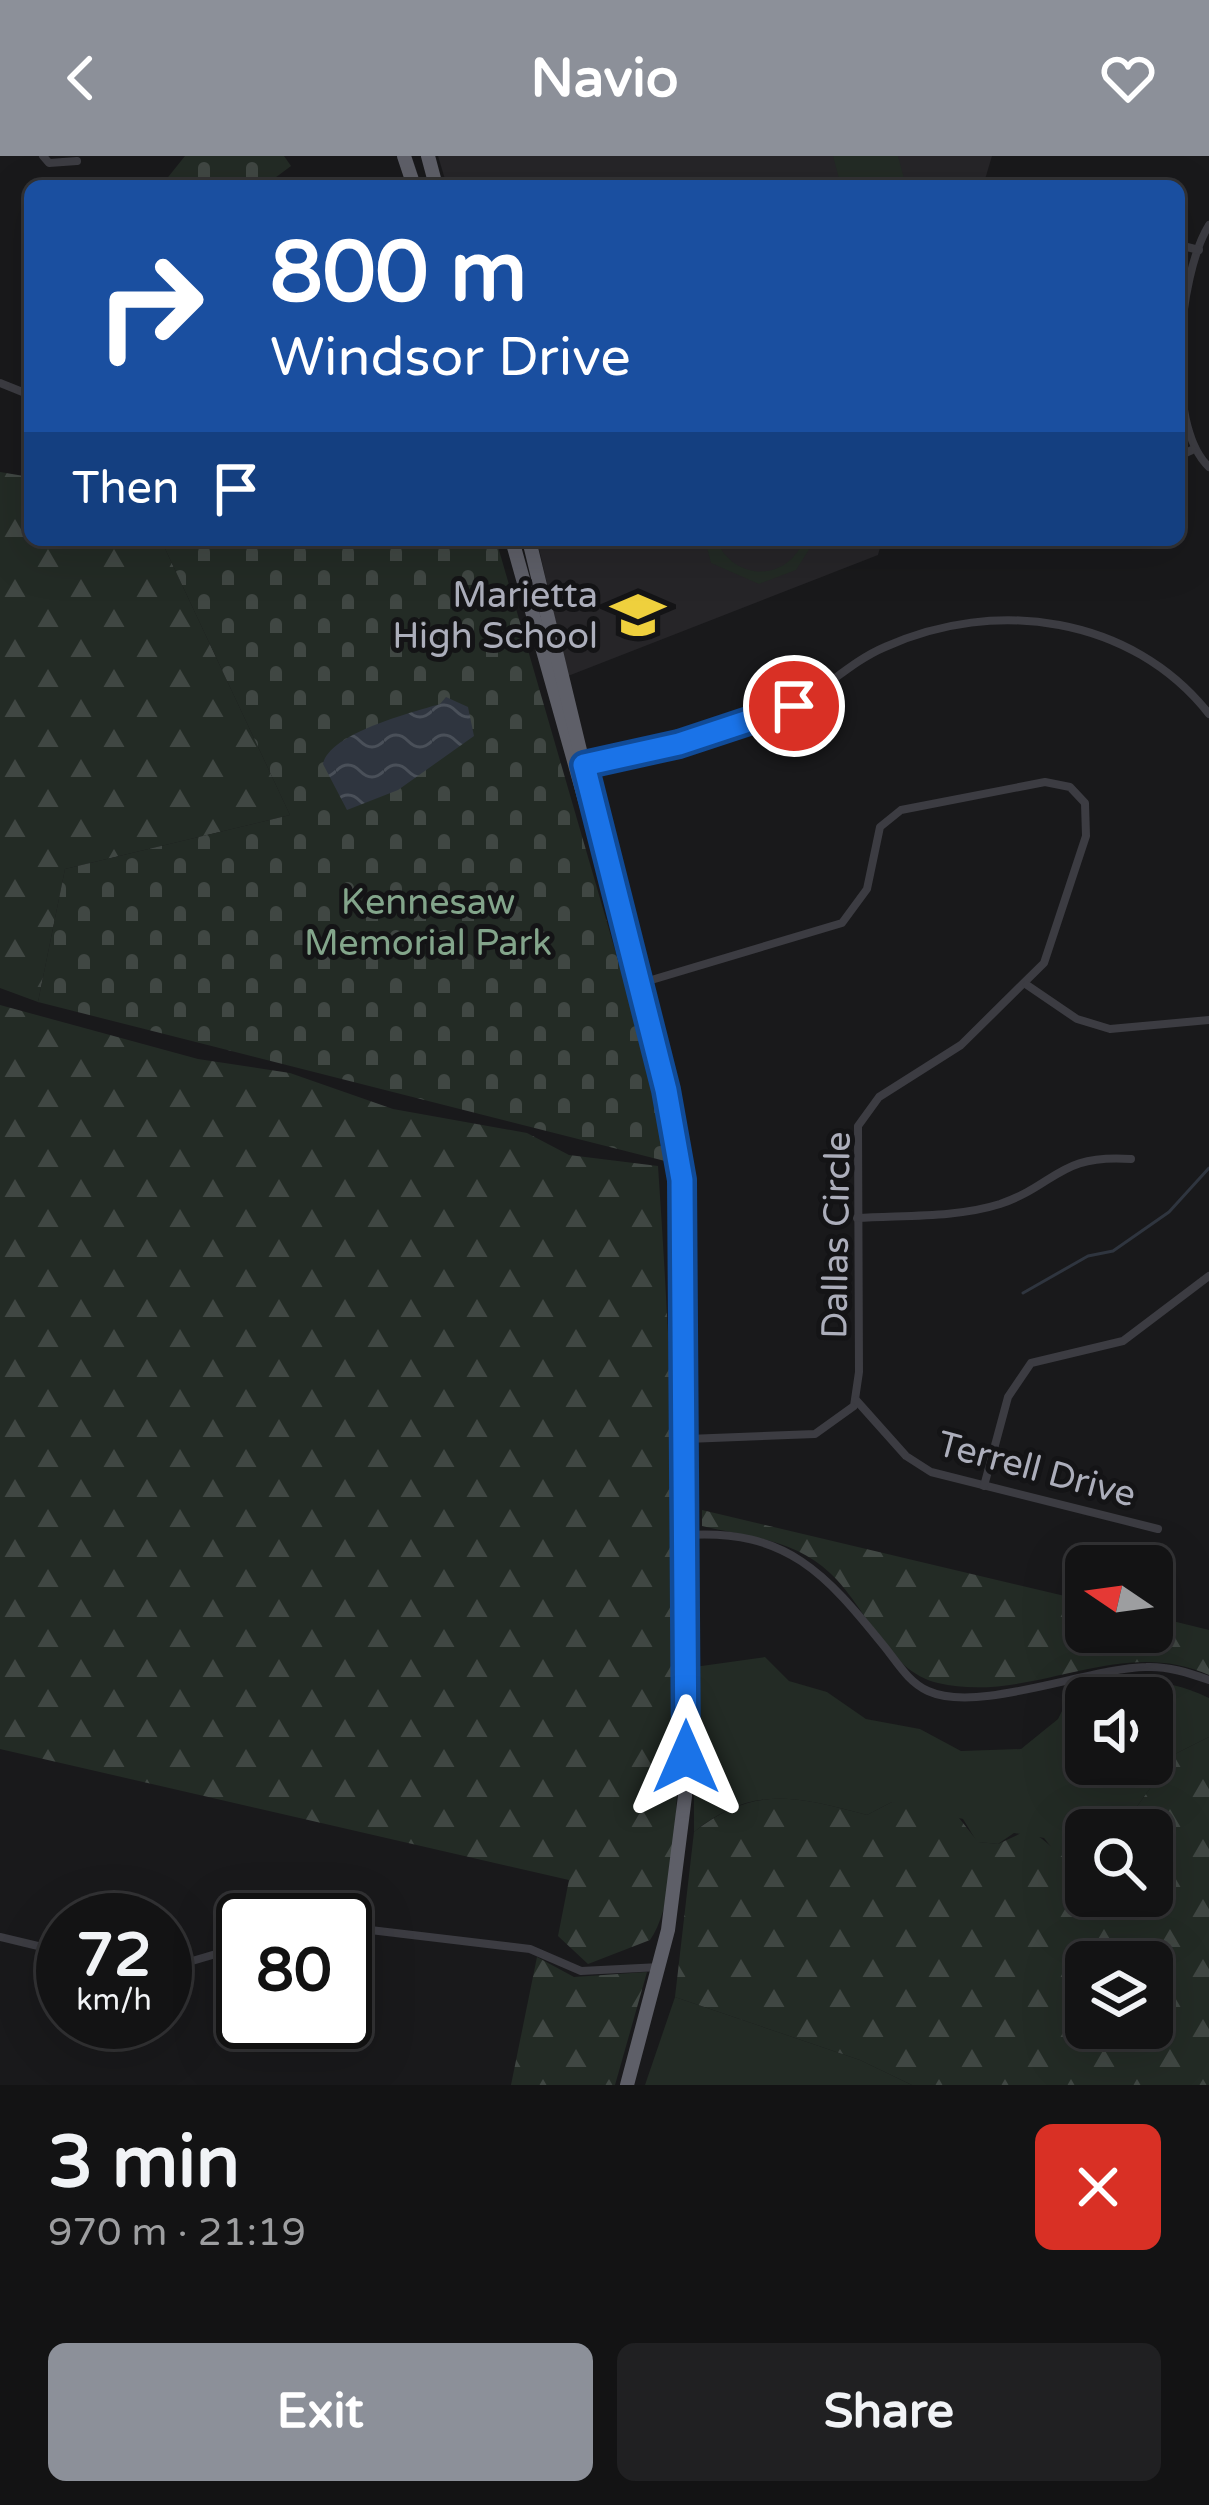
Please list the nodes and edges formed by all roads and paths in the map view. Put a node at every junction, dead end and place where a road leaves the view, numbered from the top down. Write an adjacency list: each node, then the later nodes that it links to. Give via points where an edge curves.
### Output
1 (43, 156): 2 (street)
2 (77, 161)
3 (1209, 225): 5 (street)
4 (1185, 246): 5 (street)
5 (1199, 250): 6 (street)
6 (1185, 327)
7 (1185, 408): 8 (street)
8 (1192, 450): 9 (street); 10 (street)
9 (1185, 453)
10 (1209, 467)
11 (514, 546): 14 (highway)
12 (530, 546): 14 (highway)
13 (1209, 714): 14 (street, via 1184,685 1099,632 971,622 884,647 778,713)
14 (579, 766): 15 (highway)
15 (637, 985): 16 (street, Dallas Circle, via 842,922 864,896 875,839 895,813 1058,782 1081,796 1089,820 1053,947); 22 (highway, via 682,1180)
16 (1027, 985): 17 (street, via 1076,1019 1110,1029); 19 (street, Dallas Circle, via 949,1054 866,1111 856,1139)
17 (1209, 1019)
18 (1131, 1159): 19 (street, via 1073,1162 980,1209)
19 (857, 1218): 21 (street, Dallas Circle)
20 (1209, 1276): 23 (street, via 1123,1341 1031,1363 1008,1397)
21 (856, 1400): 22 (street, via 815,1434); 23 (street, Terrell Drive, via 919,1466)
22 (686, 1439): 25 (highway)
23 (984, 1486): 24 (street, Terrell Drive)
24 (1158, 1529)
25 (687, 1535): 26 (street, via 774,1544 805,1560 909,1678 944,1696 1148,1666); 30 (highway, via 686,1777)
26 (1209, 1680)
27 (372, 1930): 30 (street, via 530,1949 581,1971)
28 (0, 1937): 29 (street)
29 (36, 1946)
30 (660, 1967): 31 (highway)
31 (627, 2085)

